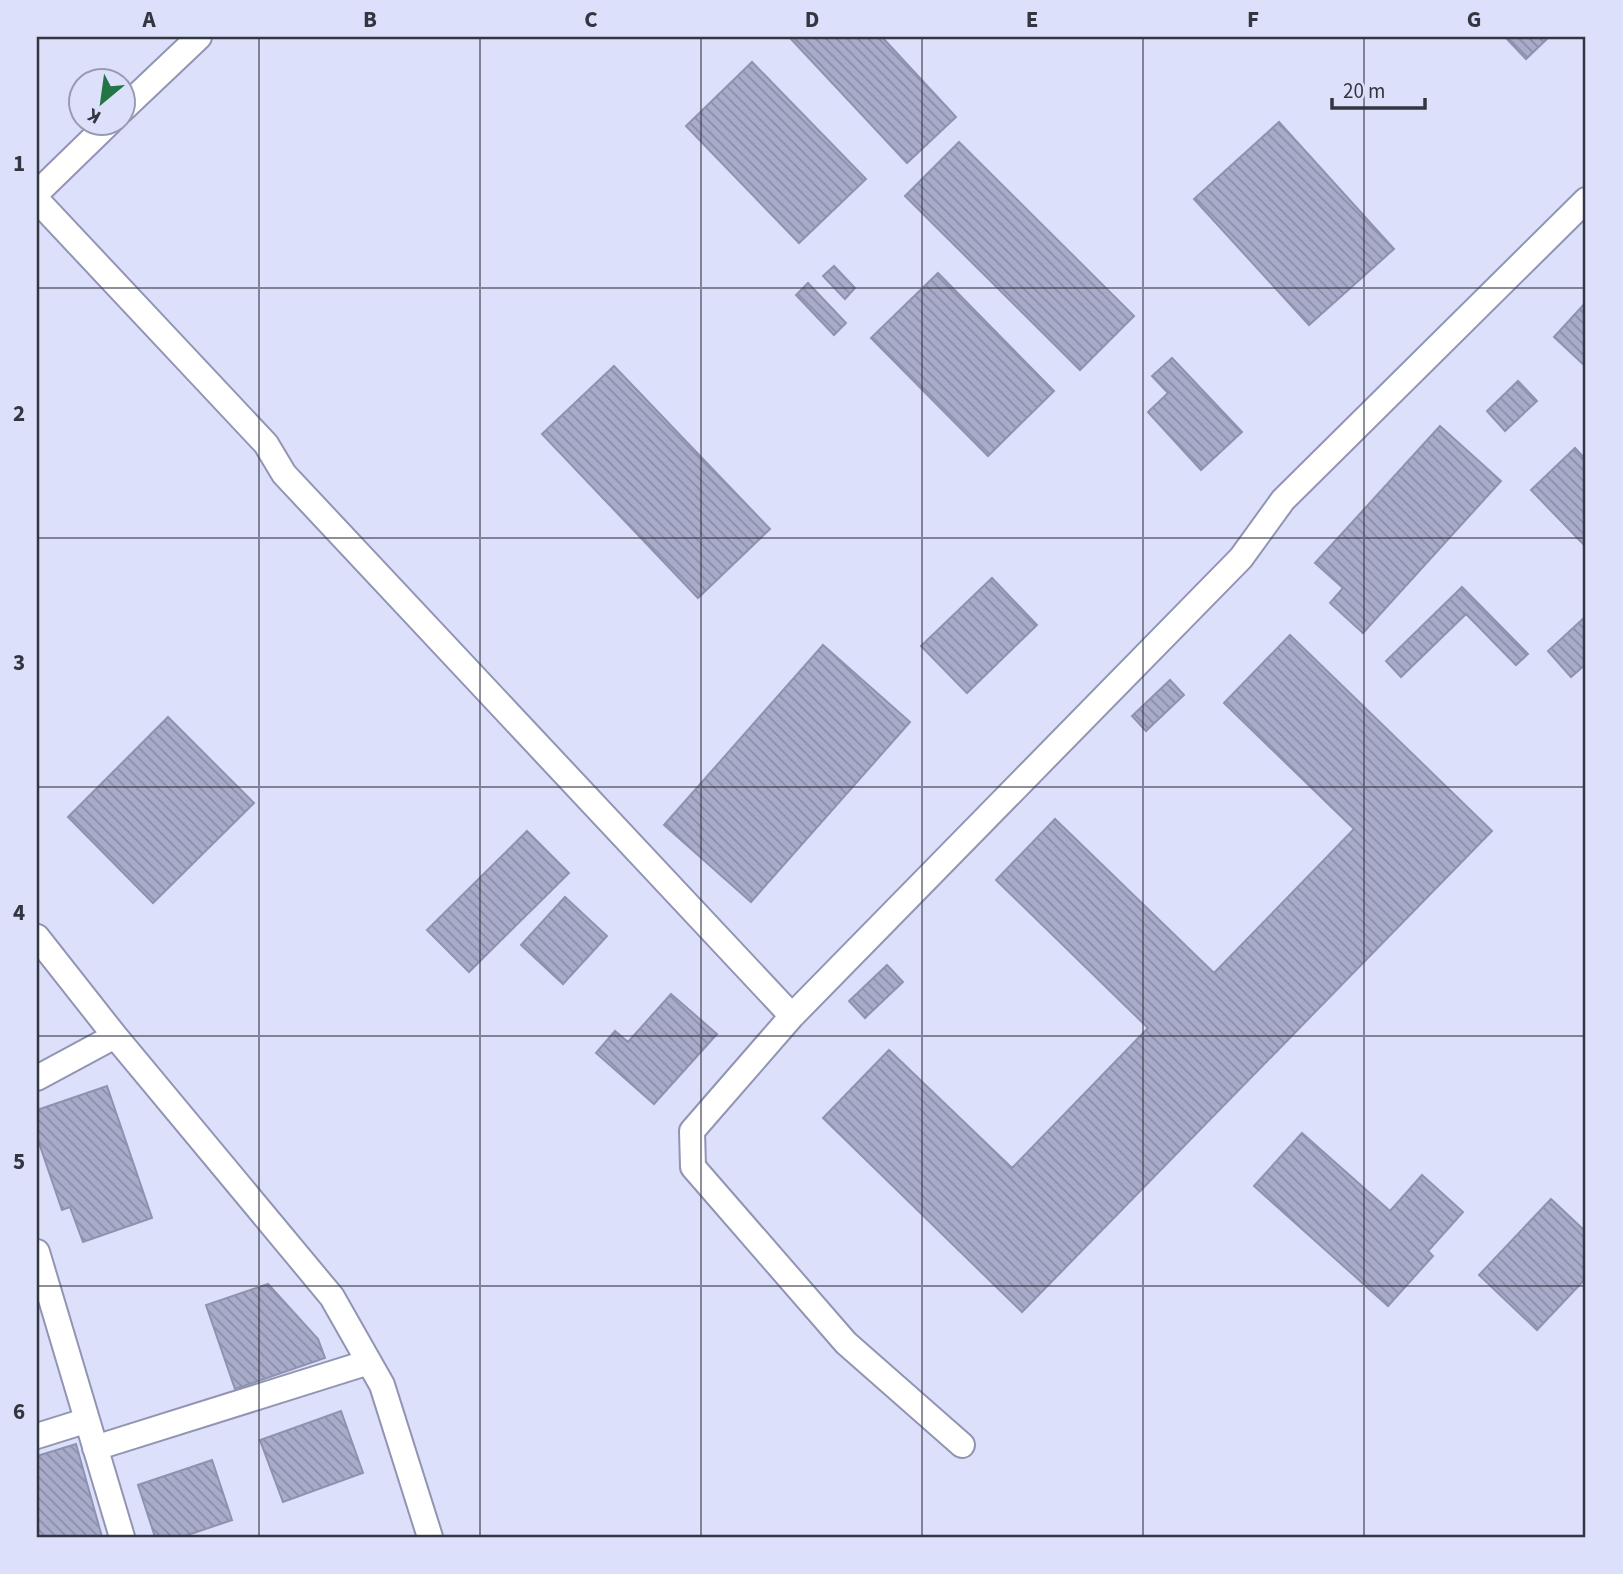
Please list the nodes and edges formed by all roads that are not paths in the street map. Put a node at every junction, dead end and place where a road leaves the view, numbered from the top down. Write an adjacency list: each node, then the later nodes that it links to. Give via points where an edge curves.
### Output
1 (199, 37): 2 (street)
2 (136, 97)
3 (96, 136): 4 (street)
4 (37, 193)
5 (37, 200): 8 (street, via 266,443 284,474)
6 (1584, 207): 8 (street, via 1283,500 1241,558)
7 (37, 937): 9 (street)
8 (792, 1016): 15 (street, via 692,1131 693,1167 846,1343)
9 (115, 1036): 10 (street); 12 (street, via 332,1297)
10 (37, 1078)
11 (37, 1252): 13 (street)
12 (369, 1362): 16 (street); 18 (street, via 382,1385)
13 (85, 1421): 14 (street); 16 (street)
14 (37, 1436)
15 (962, 1445)
16 (95, 1448): 17 (street)
17 (122, 1537)
18 (430, 1537)

